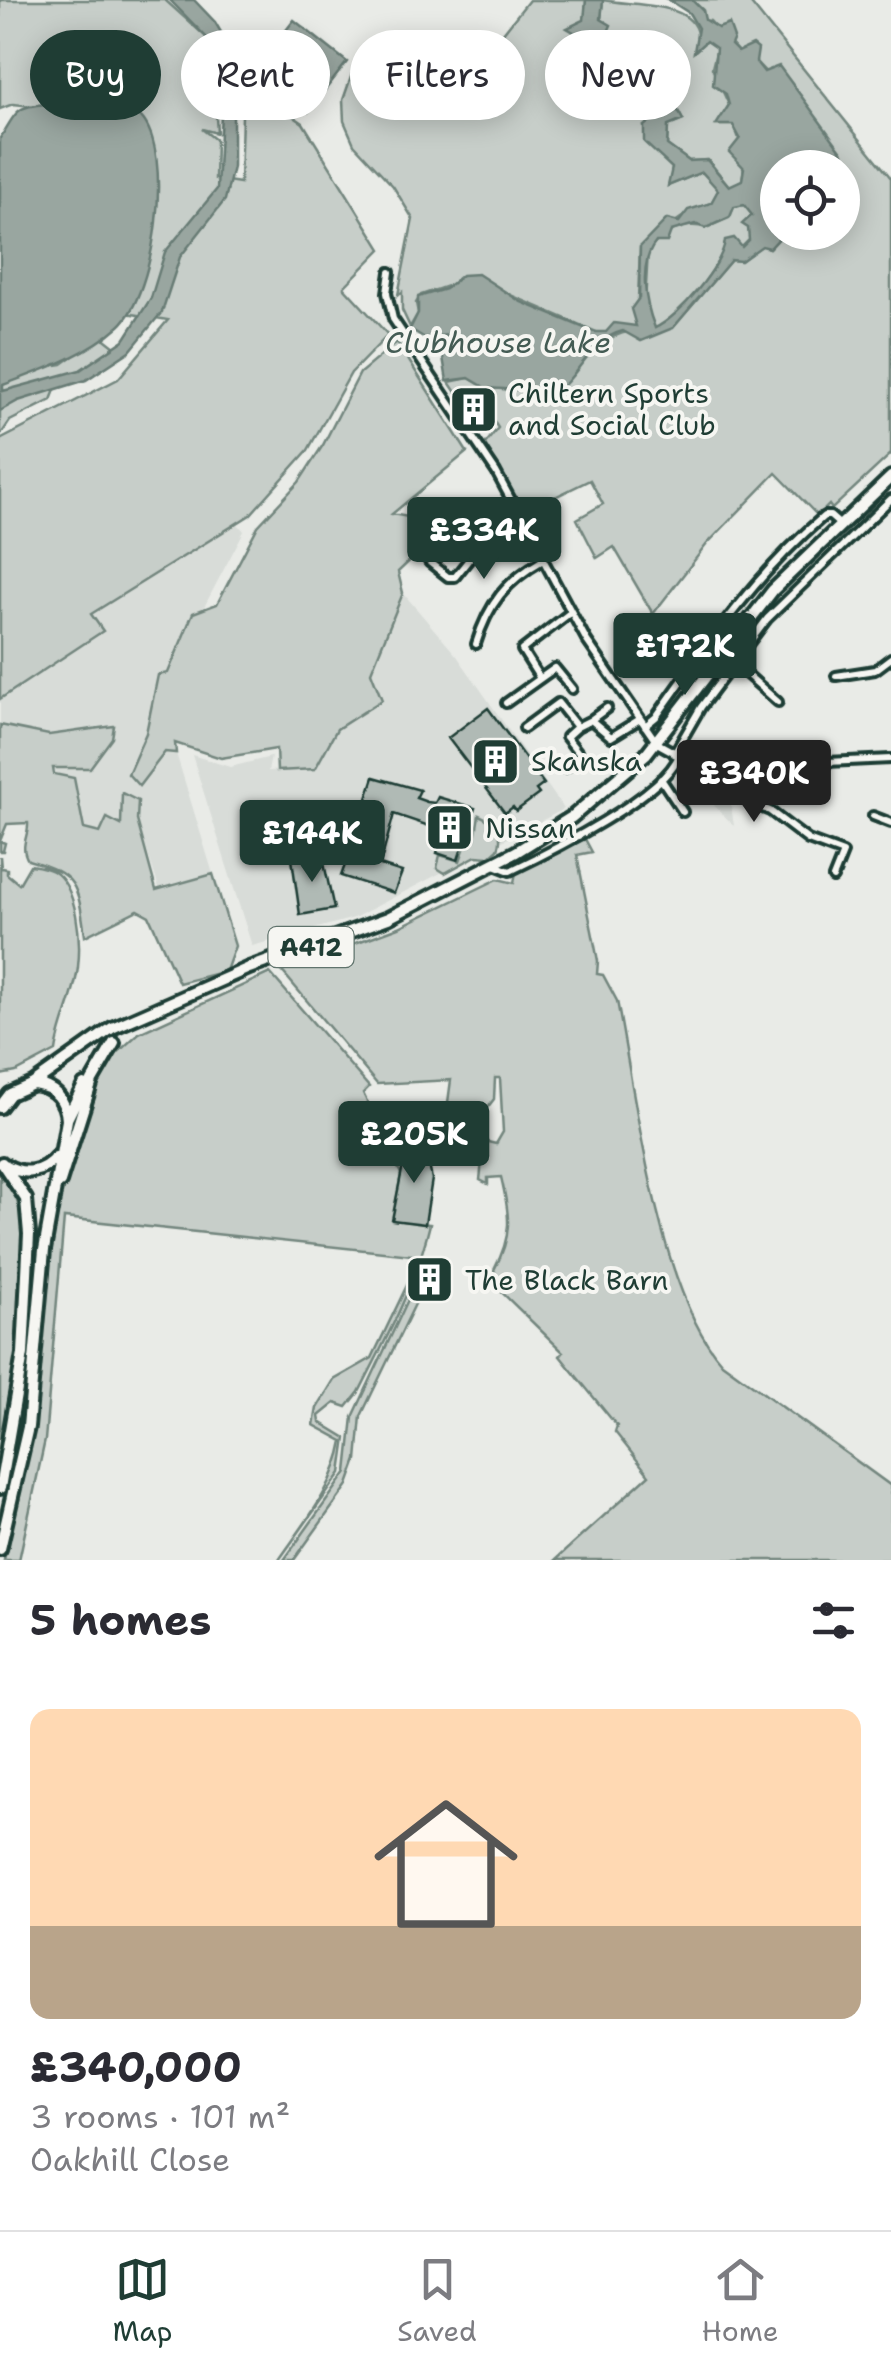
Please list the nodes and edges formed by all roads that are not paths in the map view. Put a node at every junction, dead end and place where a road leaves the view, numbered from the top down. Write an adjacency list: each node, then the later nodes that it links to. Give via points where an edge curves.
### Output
1 (390, 272): 5 (street, via 394,319)
2 (891, 477): 4 (main road, A412)
3 (891, 499): 7 (street)
4 (853, 512): 6 (main road, A412); 7 (street)
5 (524, 524): 8 (street); 9 (street, via 478,548 455,577)
6 (840, 524): 21 (street, via 824,516 782,554 654,720); 24 (main road, A412, via 740,628)
7 (864, 524): 13 (street, via 779,606)
8 (543, 560): 10 (street); 11 (street, via 500,592)
9 (429, 562)
10 (571, 612): 15 (street, via 522,650); 21 (street)
11 (476, 644)
12 (891, 658): 14 (street, via 875,670)
13 (733, 662): 17 (street); 25 (street)
14 (836, 676)
15 (539, 678): 16 (street, via 558,669); 18 (street)
16 (572, 689)
17 (778, 702)
18 (506, 703)
19 (607, 708): 20 (street)
20 (591, 720): 21 (street, via 611,738); 22 (street)
21 (642, 722): 24 (street)
22 (577, 727): 23 (street, via 558,703); 28 (street, via 566,737 581,756)
23 (524, 728)
24 (656, 743): 25 (street); 34 (main road, A412, via 572,818)
25 (676, 754): 26 (street); 29 (street)
26 (741, 756): 27 (street); 35 (street, via 748,802 808,840 843,853)
27 (891, 759)
28 (565, 768)
29 (661, 779): 31 (street); 34 (street, via 556,850 504,872)
30 (889, 809): 33 (street)
31 (683, 812)
32 (873, 816): 33 (street)
33 (888, 821)
34 (492, 864): 36 (main road, A412, via 375,923 249,968)
35 (833, 878)
36 (128, 1023): 37 (main road); 38 (main road, A412)
37 (114, 1043): 41 (main road); 44 (main road, via 83,1103)
38 (33, 1084): 39 (main road); 41 (main road, via 57,1094)
39 (5, 1095): 40 (main road)
40 (0, 1106)
41 (67, 1120): 42 (main road)
42 (60, 1152): 43 (main road, via 37,1171); 44 (main road)
43 (1, 1162): 45 (main road, via 26,1200 29,1234 22,1354)
44 (50, 1212): 46 (main road, via 28,1427)
45 (0, 1488)
46 (0, 1548)

